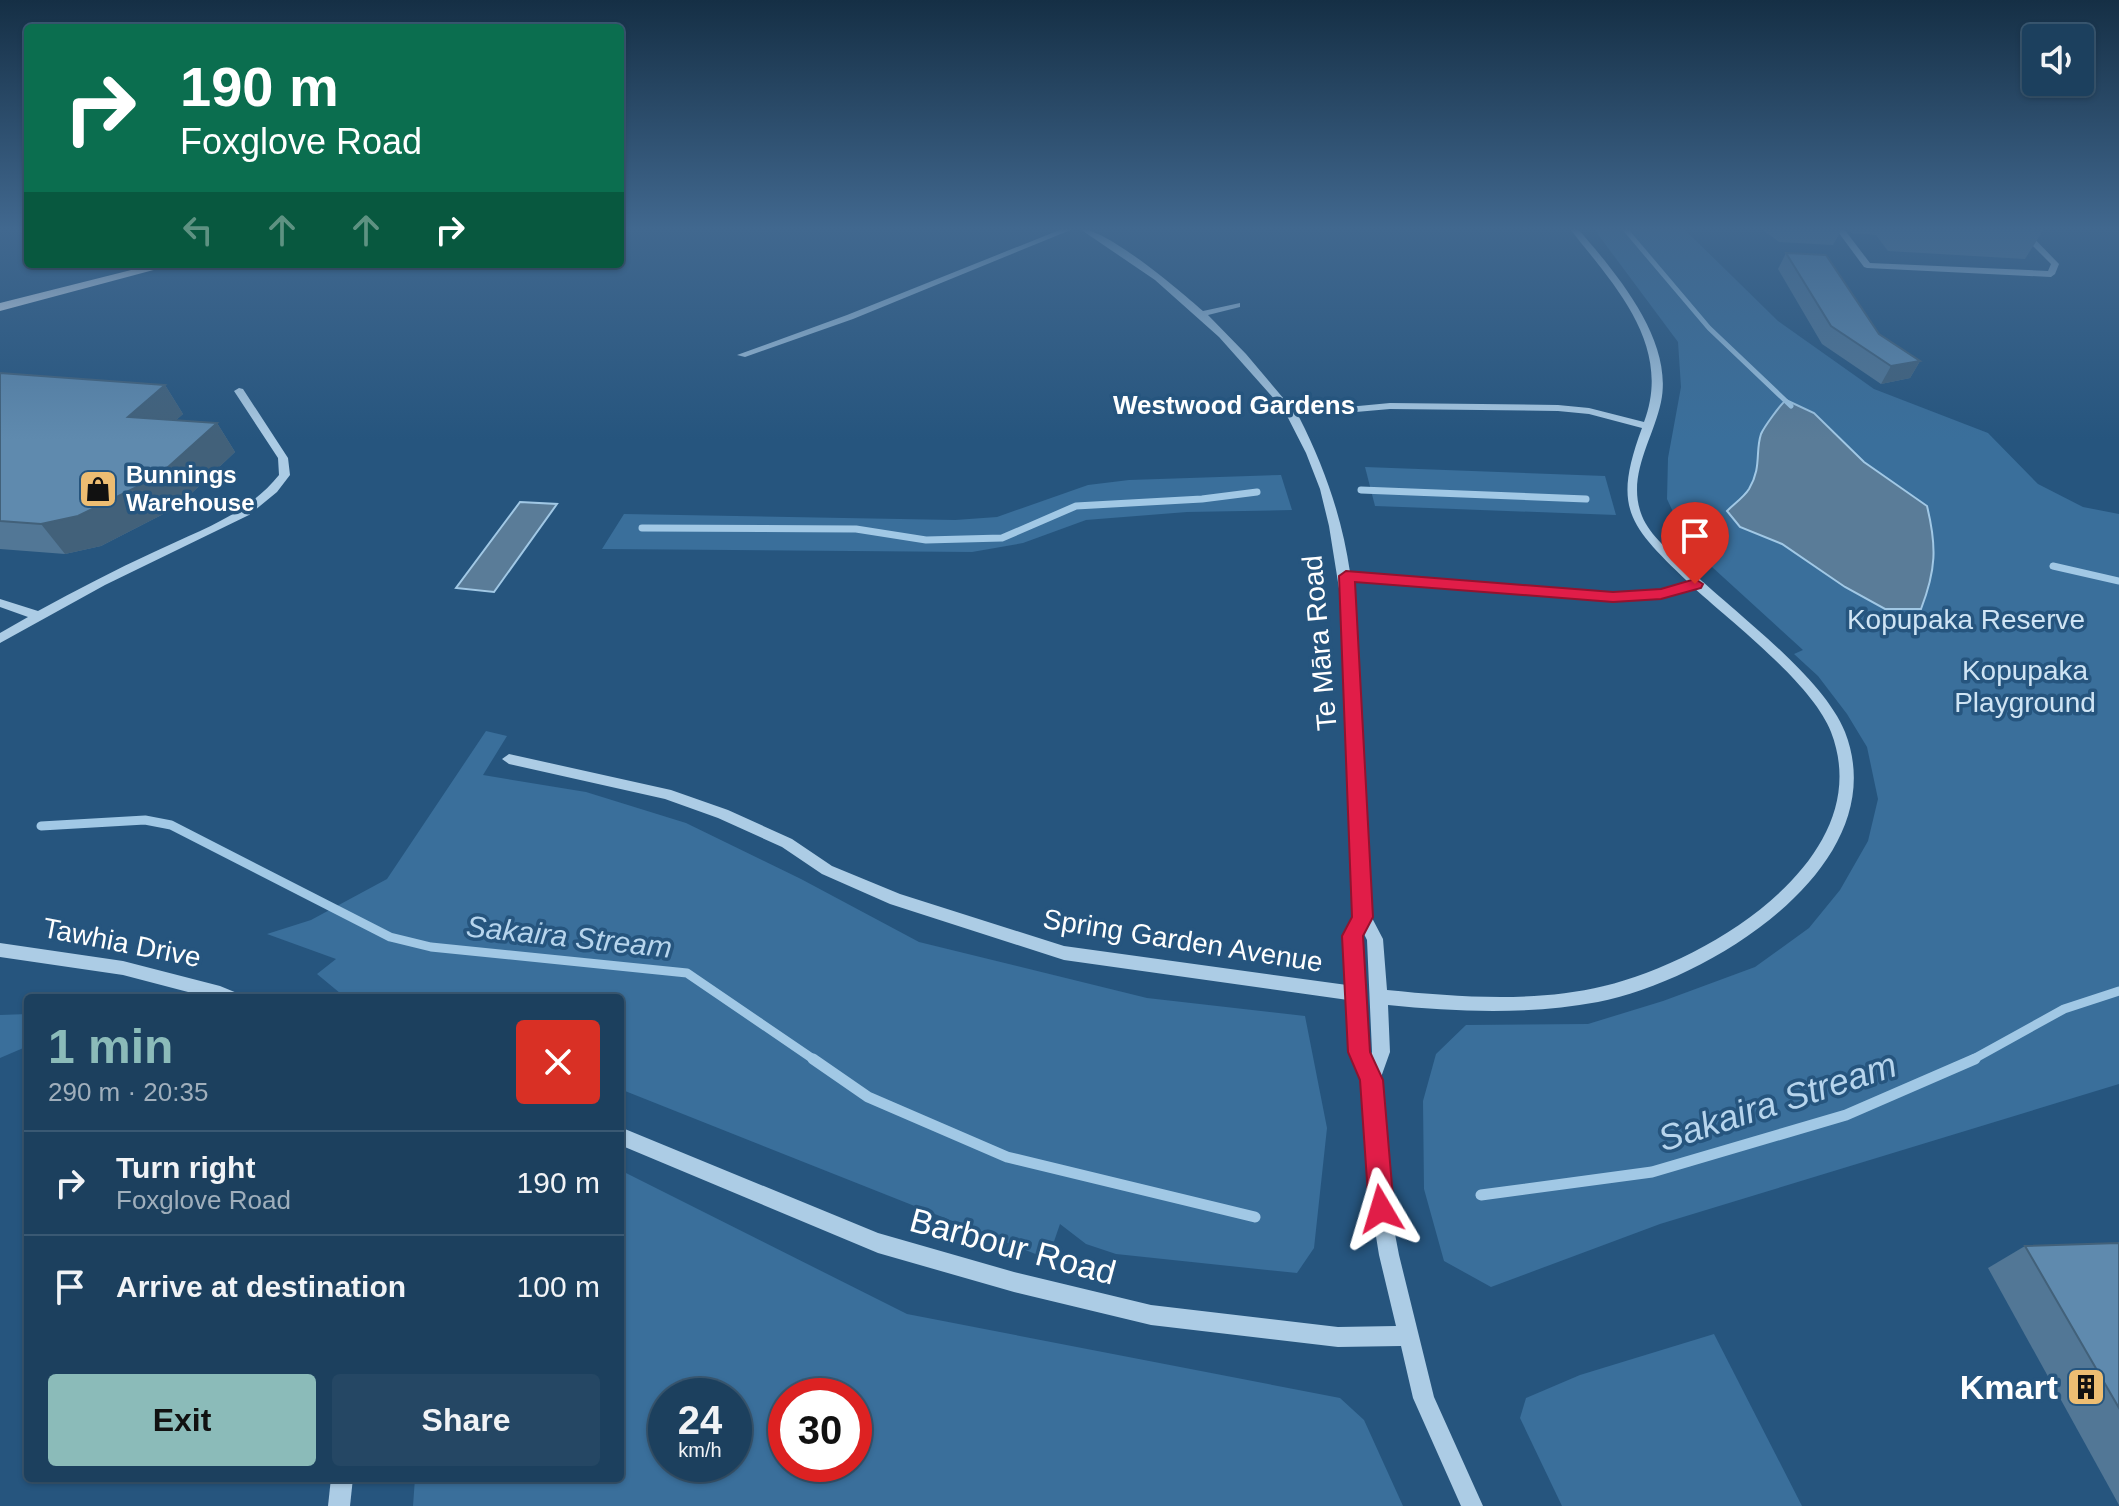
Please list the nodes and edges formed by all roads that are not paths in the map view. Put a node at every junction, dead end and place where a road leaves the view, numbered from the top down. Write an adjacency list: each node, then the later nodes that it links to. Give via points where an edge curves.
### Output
1 (31, 299): 6 (main road)
2 (894, 299): 8 (street)
3 (1187, 299): 7 (street, Te Māra Road)
4 (1624, 299): 11 (street, via 1645,329 1657,371 1657,399)
5 (1237, 305): 7 (street)
6 (0, 307)
7 (1205, 313): 10 (street, Te Māra Road)
8 (742, 355)
9 (239, 391): 15 (street, via 283,458 285,475 271,497)
10 (1292, 415): 11 (street, via 1390,406 1558,408); 12 (street, Te Māra Road, via 1333,512)
11 (1648, 426): 13 (street, via 1631,485 1637,517)
12 (1346, 576): 13 (street, via 1613,597 1661,594); 18 (street, Te Māra Road)
13 (1695, 584): 22 (street, via 1775,654 1837,731 1848,782 1845,806 1811,871 1773,907 1708,952 1667,974 1603,994 1486,1004)
14 (0, 603): 15 (street)
15 (40, 616): 16 (street)
16 (0, 639)
17 (509, 759): 21 (street, Spring Garden Avenue, via 680,799 787,843 827,870 896,899 1064,953)
18 (1363, 917): 21 (street, Te Māra Road, via 1353,936); 22 (street, Te Māra Road, via 1375,939)
19 (0, 950): 20 (street, Tawhia Drive, via 123,968)
20 (217, 994)
21 (1356, 994): 23 (street, Te Māra Road, via 1359,1052)
22 (1379, 997): 23 (street, Te Māra Road, via 1381,1052)
23 (1371, 1080): 25 (street, Te Māra Road, via 1377,1187)
24 (624, 1138): 25 (street, Barbour Road, via 878,1243 1014,1282 1151,1315 1338,1337)
25 (1410, 1336): 28 (street, Te Māra Road, via 1424,1398)
26 (342, 1482): 27 (street)
27 (339, 1506)
28 (1472, 1506)

